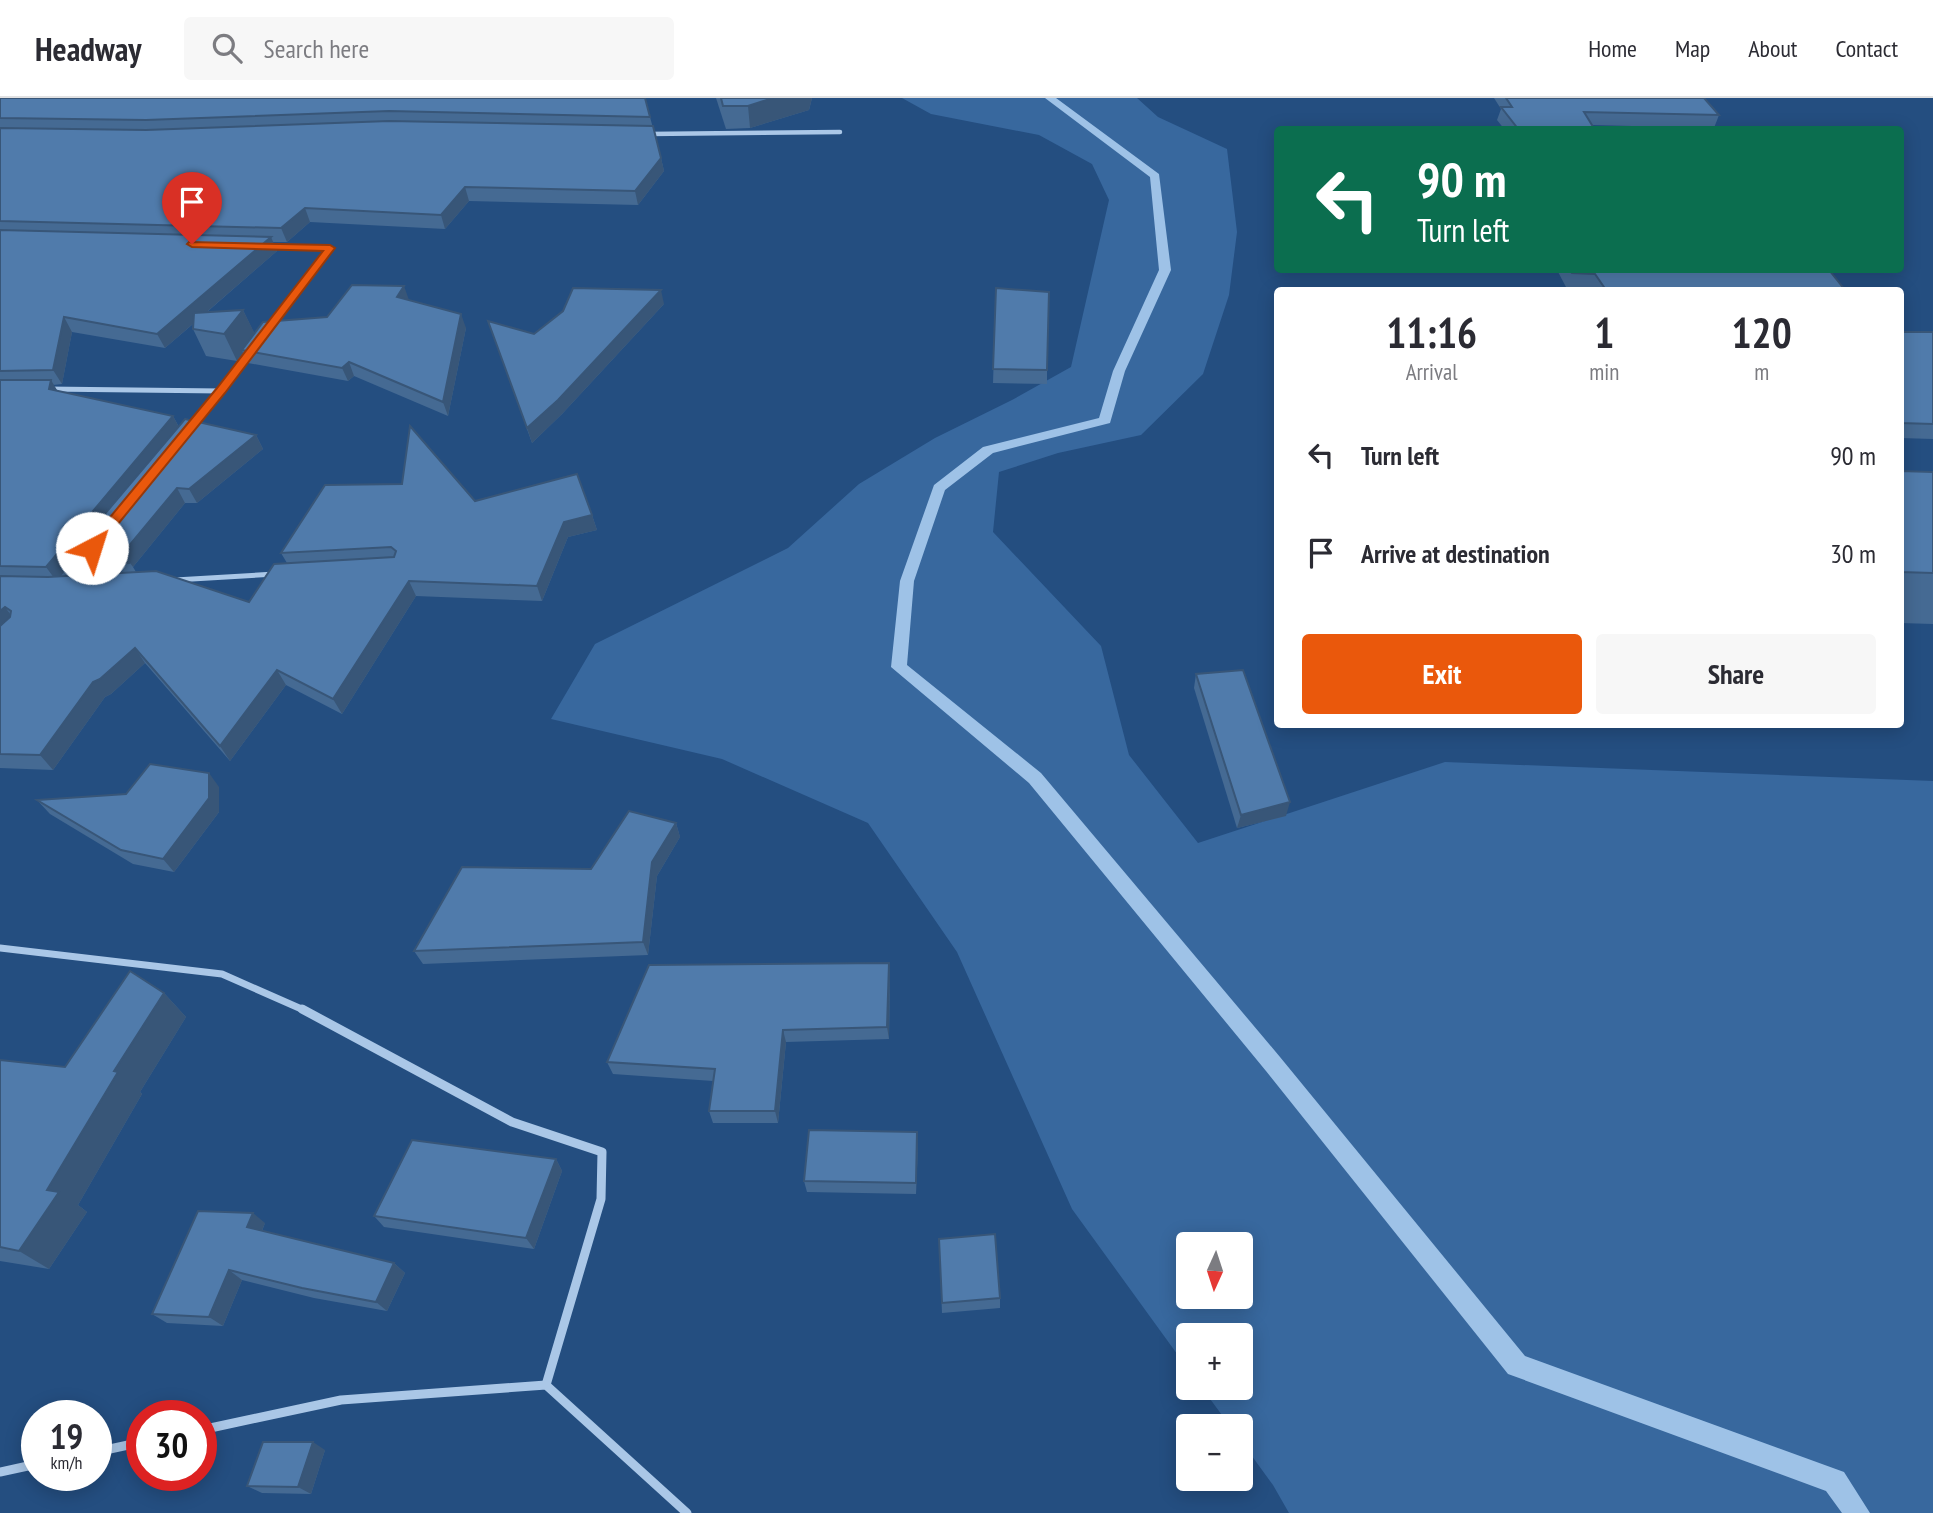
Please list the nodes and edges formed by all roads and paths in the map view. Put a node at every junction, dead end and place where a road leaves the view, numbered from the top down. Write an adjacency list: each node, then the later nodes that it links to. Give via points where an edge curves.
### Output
1 (840, 132): 2 (street)
2 (637, 134)
3 (261, 246): 4 (street, via 330,248)
4 (263, 336)
5 (255, 347): 7 (street)
6 (41, 389): 7 (street)
7 (221, 391): 8 (street)
8 (187, 432)
9 (290, 573): 10 (street)
10 (168, 581)
11 (0, 948): 12 (street, via 222,974 323,1018 512,1122 603,1152 601,1199)
12 (546, 1385): 13 (street, via 341,1400); 16 (street)
13 (217, 1427)
14 (21, 1467): 15 (street)
15 (0, 1472)
16 (687, 1513)

